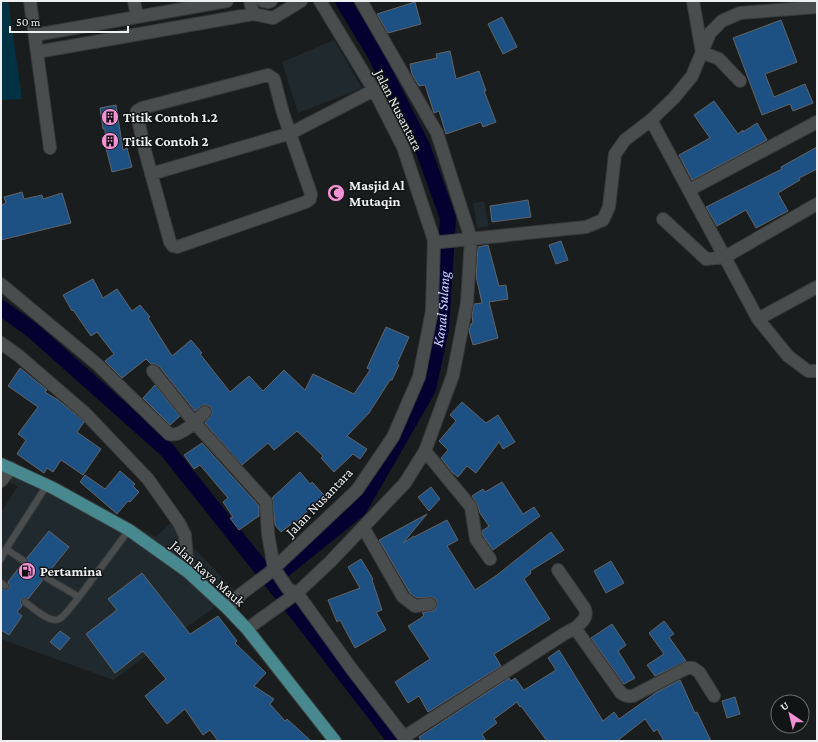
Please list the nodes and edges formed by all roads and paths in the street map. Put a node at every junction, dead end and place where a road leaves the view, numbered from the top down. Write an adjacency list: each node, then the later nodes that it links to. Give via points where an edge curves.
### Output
1 (30, 1): 14 (street)
2 (134, 1): 13 (street)
3 (227, 1): 13 (street)
4 (250, 1): 12 (street)
5 (263, 1): 6 (street)
6 (271, 1)
7 (301, 1): 12 (street, via 273,18)
8 (320, 1): 18 (street, Jalan Nusantara)
9 (361, 1): 27 (street, via 437,133)
10 (693, 1): 16 (street)
11 (817, 7): 16 (street, via 740,13 722,21 710,33)
12 (253, 14): 15 (street)
13 (137, 16): 14 (street)
14 (35, 35): 15 (street)
15 (37, 52): 22 (street)
16 (702, 52): 17 (street, via 719,59); 19 (street, via 692,76)
17 (740, 82)
18 (374, 90): 21 (street); 28 (street, Jalan Nusantara, via 404,147)
19 (651, 120): 24 (street); 27 (street, via 625,140 615,154 609,207 603,220 586,227)
20 (817, 122): 24 (street)
21 (290, 133): 23 (street); 23 (street, via 274,79 268,75 142,108 137,111 137,115); 23 (street, via 311,194 308,200 177,247 170,242)
22 (50, 148)
23 (151, 174)
24 (689, 190): 29 (street)
25 (817, 204): 29 (street)
26 (663, 219): 29 (street, via 706,259)
27 (468, 240): 28 (street); 38 (street, via 467,303 453,375)
28 (437, 241): 49 (street, Jalan Nusantara, via 432,311 419,378 393,437 357,490)
29 (725, 257): 32 (street)
30 (1, 284): 37 (street, via 98,364 169,434 178,434)
31 (817, 287): 32 (street)
32 (758, 319): 35 (street, via 788,356 808,371)
33 (1, 343): 50 (street, via 85,413 148,479 179,522 185,535)
34 (153, 371): 37 (street)
35 (817, 371)
36 (205, 412): 37 (street)
37 (194, 422): 49 (street, via 266,502)
38 (424, 451): 42 (street, via 405,483); 46 (street, via 471,507 476,539)
39 (6, 466): 40 (street); 41 (main road, Jalan Raya Mauk)
40 (1, 481)
41 (47, 485): 43 (main road, Jalan Raya Mauk); 44 (lane)
42 (363, 527): 52 (street, via 330,562); 55 (street, via 404,597 415,606)
43 (129, 530): 50 (main road, Jalan Raya Mauk); 53 (lane)
44 (6, 548): 45 (lane); 47 (lane)
45 (1, 559)
46 (490, 559)
47 (24, 562)
48 (558, 570): 58 (street, via 585,609 584,620)
49 (273, 571): 52 (street); 56 (street, Jalan Nusantara, via 241,594)
50 (188, 572): 56 (main road, Jalan Raya Mauk)
51 (45, 577): 53 (lane)
52 (292, 593): 57 (street); 60 (street)
53 (79, 597): 54 (lane, via 59,619 54,620)
54 (25, 602)
55 (430, 604)
56 (227, 608): 57 (main road, Jalan Raya Mauk)
57 (252, 625): 61 (main road, Jalan Raya Mauk)
58 (575, 628): 59 (street, via 621,693 626,696 634,696 687,668 699,672); 60 (street)
59 (714, 696)
60 (405, 739)
61 (335, 741)

